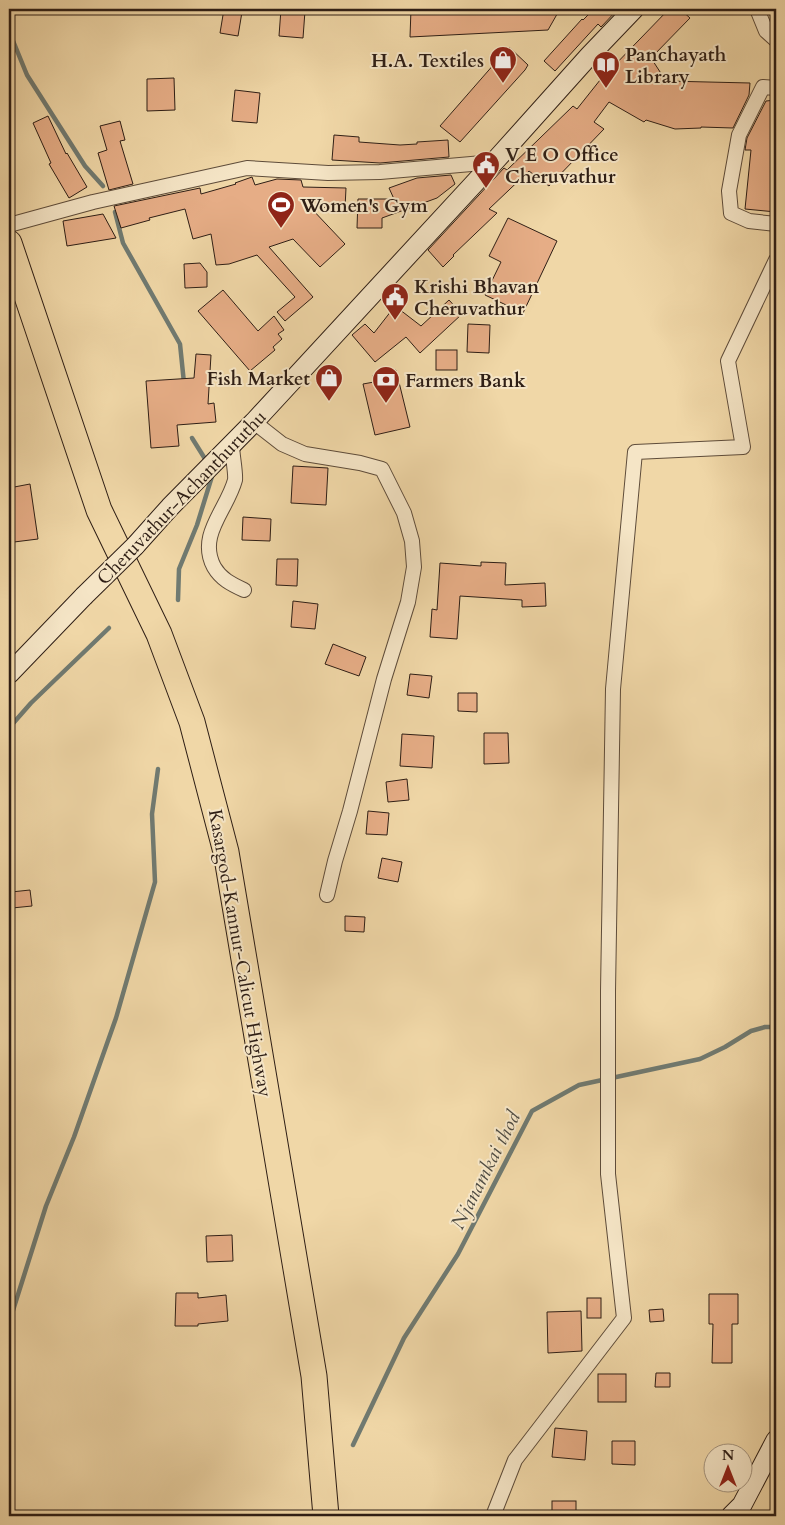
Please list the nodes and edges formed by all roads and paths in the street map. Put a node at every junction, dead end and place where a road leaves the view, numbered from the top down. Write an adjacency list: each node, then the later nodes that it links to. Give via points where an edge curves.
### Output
1 (634, 9): 5 (main road, Cheruvathur-Achanthuruthu)
2 (757, 9): 3 (street, via 766,31)
3 (776, 40)
4 (776, 88): 6 (street, via 763,87 739,135 729,191 731,213 749,220)
5 (494, 162): 7 (street, via 380,172 328,173 247,168 94,202); 10 (main road, Cheruvathur-Achanthuruthu)
6 (776, 224)
7 (9, 225)
8 (9, 243): 16 (highway, Kasargod-Kannur-Calicut Highway, via 99,510 159,634 192,722 226,852 314,1376)
9 (776, 260): 17 (street, via 728,361 743,447 635,452 614,689 608,991 608,1174 624,1318 515,1460)
10 (254, 422): 11 (main road, Cheruvathur-Achanthuruthu); 14 (street, via 282,444 305,454 382,469 404,513 412,541 414,567 408,602 384,679)
11 (230, 447): 12 (street, via 235,478 208,542 210,558 217,571 229,584); 13 (main road, Cheruvathur-Achanthuruthu, bridge)
12 (244, 590)
13 (9, 674)
14 (327, 895)
15 (776, 1440): 18 (main road, via 742,1505)
16 (326, 1516)
17 (493, 1516)
18 (731, 1516)

